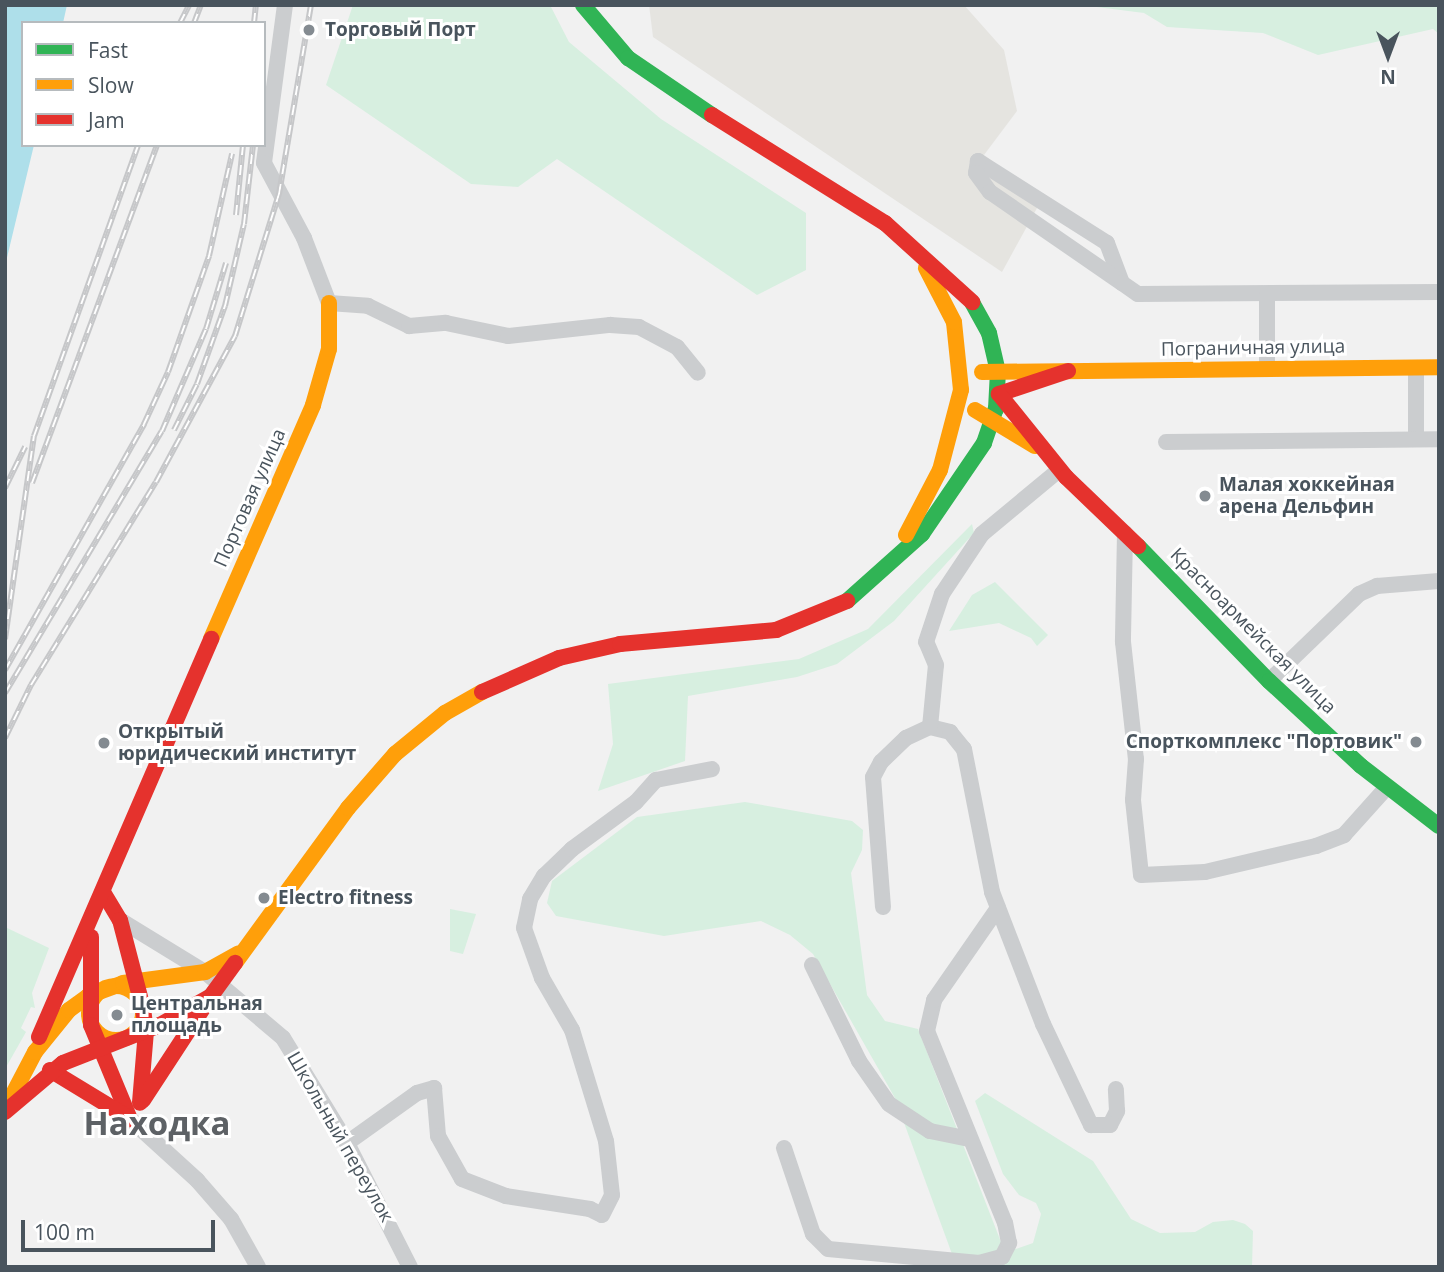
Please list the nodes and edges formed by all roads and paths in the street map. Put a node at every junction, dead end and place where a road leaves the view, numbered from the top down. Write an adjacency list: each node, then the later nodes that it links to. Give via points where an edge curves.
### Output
1 (285, 5): 7 (street, via 264,163 304,238)
2 (583, 5): 3 (main road, via 628,58 669,89)
3 (886, 223): 12 (main road, via 972,301 989,333); 14 (main road, via 929,272 944,299 960,346)
4 (1122, 283): 4 (street, via 990,192 976,173 978,161 1107,243); 6 (street, via 1138,294)
5 (1439, 292): 6 (street)
6 (1267, 293): 8 (street)
7 (329, 303): 13 (street, via 368,306 409,326 446,323 508,337 610,325 639,327 677,347); 31 (main road, Портовая улица, via 329,349 313,405)
8 (1267, 368): 9 (main road, Пограничная улица); 11 (main road, Пограничная улица)
9 (1416, 368): 10 (main road, Пограничная улица); 18 (street)
10 (1439, 368)
11 (1068, 371): 12 (main road, Пограничная улица); 15 (main road, Пограничная улица)
12 (990, 372): 14 (main road, via 967,377); 15 (main road)
13 (698, 373)
14 (961, 390): 16 (main road, via 962,398); 25 (main road, via 951,437 927,498 900,545)
15 (999, 394): 16 (main road, via 990,407); 17 (main road); 21 (main road, Красноармейская улица)
16 (975, 410): 17 (main road, Красноармейская улица)
17 (993, 422): 21 (main road, Красноармейская улица); 25 (main road, via 948,502 914,543)
18 (1416, 439): 19 (street); 20 (street)
19 (1439, 439)
20 (1166, 442)
21 (1047, 456): 22 (main road, Красноармейская улица)
22 (1059, 470): 23 (main road, Красноармейская улица); 27 (street, via 982,534 942,594 926,642 936,665)
23 (1125, 533): 26 (main road, Красноармейская улица); 29 (street, via 1123,642 1136,759 1133,800 1141,875 1205,872 1325,842 1344,835)
24 (1439, 581): 26 (street, via 1377,586 1359,594)
25 (866, 588): 36 (main road, via 840,606 786,627 586,650 531,667 471,697 420,732 373,778)
26 (1269, 681): 29 (main road, Красноармейская улица)
27 (930, 727): 32 (street, via 906,738 880,762 873,777); 33 (street, via 950,732 964,749)
28 (712, 769): 55 (street, via 656,780 636,802 572,849 544,876 530,899 524,928 542,978 572,1030 602,1124 612,1195 602,1216 472,1186 453,1168 438,1136 434,1088 417,1094)
29 (1387, 787): 30 (main road, Красноармейская улица)
30 (1439, 826)
31 (103, 892): 34 (main road, Портовая улица); 35 (main road)
32 (883, 907)
33 (998, 908): 50 (street, via 1043,1024 1091,1125 1110,1125 1117,1111); 54 (street, via 934,1000 927,1031)
34 (92, 918): 42 (main road); 48 (main road, Портовая улица)
35 (120, 920): 38 (street, Школьный переулок); 39 (main road)
36 (258, 933): 38 (main road, via 223,965); 41 (main road)
37 (813, 965): 54 (street, via 859,1061 889,1104 930,1131)
38 (205, 972): 39 (main road); 41 (street, Школьный переулок)
39 (136, 981): 40 (main road); 43 (main road)
40 (110, 987): 42 (main road); 43 (main road, via 134,993); 44 (main road, via 91,1002)
41 (215, 991): 45 (main road); 51 (main road); 55 (street, Школьный переулок, via 283,1038)
42 (88, 996): 44 (main road); 48 (main road, via 60,1020)
43 (143, 1008): 45 (main road); 46 (main road, via 137,1031)
44 (89, 1019): 46 (main road, via 98,1034); 47 (main road)
45 (146, 1031): 46 (main road); 51 (main road)
46 (122, 1040): 47 (main road)
47 (99, 1049): 49 (main road); 53 (main road)
48 (27, 1065): 52 (main road)
49 (50, 1070): 52 (main road); 53 (main road)
50 (1116, 1089)
51 (140, 1103): 53 (main road)
52 (5, 1111)
53 (130, 1119): 57 (street, via 231,1219)
54 (970, 1139): 56 (street, via 1009,1243 1002,1257 979,1263 828,1249 813,1234)
55 (347, 1143): 58 (street, Школьный переулок)
56 (784, 1148)
57 (258, 1267)
58 (410, 1267)

